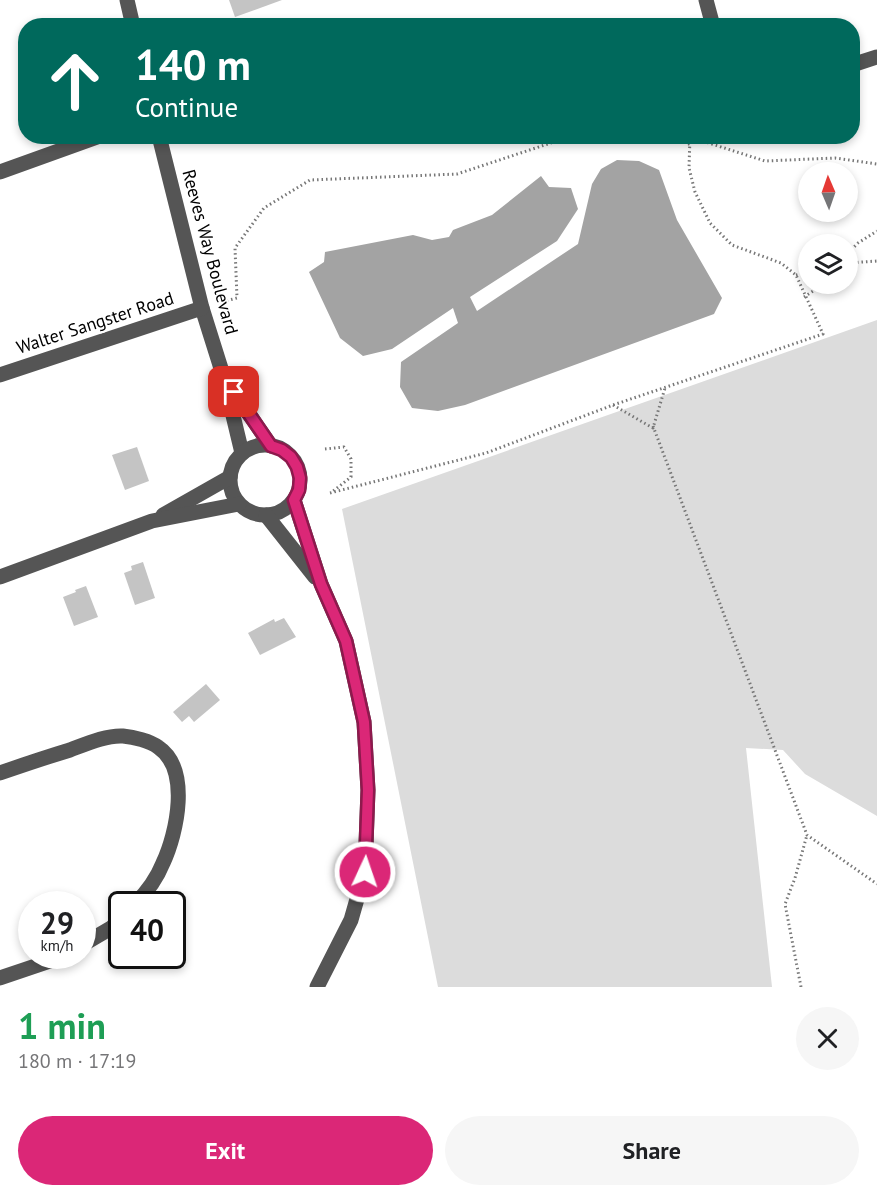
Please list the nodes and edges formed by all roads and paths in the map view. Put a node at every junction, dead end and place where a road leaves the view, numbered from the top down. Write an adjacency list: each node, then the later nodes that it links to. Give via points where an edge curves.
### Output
1 (127, 0): 3 (street)
2 (706, 0): 4 (street)
3 (131, 18)
4 (711, 18)
5 (877, 57): 6 (street)
6 (860, 62)
7 (78, 144): 13 (street)
8 (161, 144): 21 (street, Reeves Way Boulevard)
9 (548, 144): 21 (path, via 457,174 310,180 264,208 235,248 237,298)
10 (712, 144): 12 (path, via 765,161 835,158)
11 (691, 145): 18 (path, via 689,168 710,223 732,244 781,264)
12 (877, 164)
13 (0, 172)
14 (877, 231): 15 (path)
15 (858, 243)
16 (877, 261): 17 (path)
17 (858, 263)
18 (796, 275): 20 (path)
19 (809, 294): 20 (path)
20 (804, 297): 24 (path, via 823,334)
21 (202, 308): 22 (street, Walter Sangster Road); 23 (street, Reeves Way Boulevard)
22 (0, 375)
23 (224, 378): 27 (street, Reeves Way Boulevard); 29 (street, Reeves Way Boulevard)
24 (665, 388): 25 (path); 26 (path)
25 (613, 405): 26 (path); 28 (path, via 486,453 330,493 351,477 351,459 344,447)
26 (653, 426): 38 (path)
27 (271, 446): 29 (street); 31 (street, via 291,457 297,467 299,490)
28 (325, 449)
29 (242, 453): 30 (street)
30 (230, 477): 32 (street); 34 (street)
31 (294, 500): 33 (street, via 286,508); 36 (street)
32 (239, 504): 33 (street); 34 (street)
33 (266, 515): 36 (street)
34 (152, 521): 35 (street)
35 (0, 577)
36 (321, 584): 43 (street, via 346,641 364,722 368,790 365,872 351,920)
37 (0, 773): 40 (street, via 98,740 122,736 159,747 173,764 178,785 177,821 163,864)
38 (807, 835): 39 (path); 44 (path, via 786,904)
39 (877, 884)
40 (147, 891)
41 (27, 969): 42 (street)
42 (0, 978)
43 (317, 987)
44 (801, 987)

